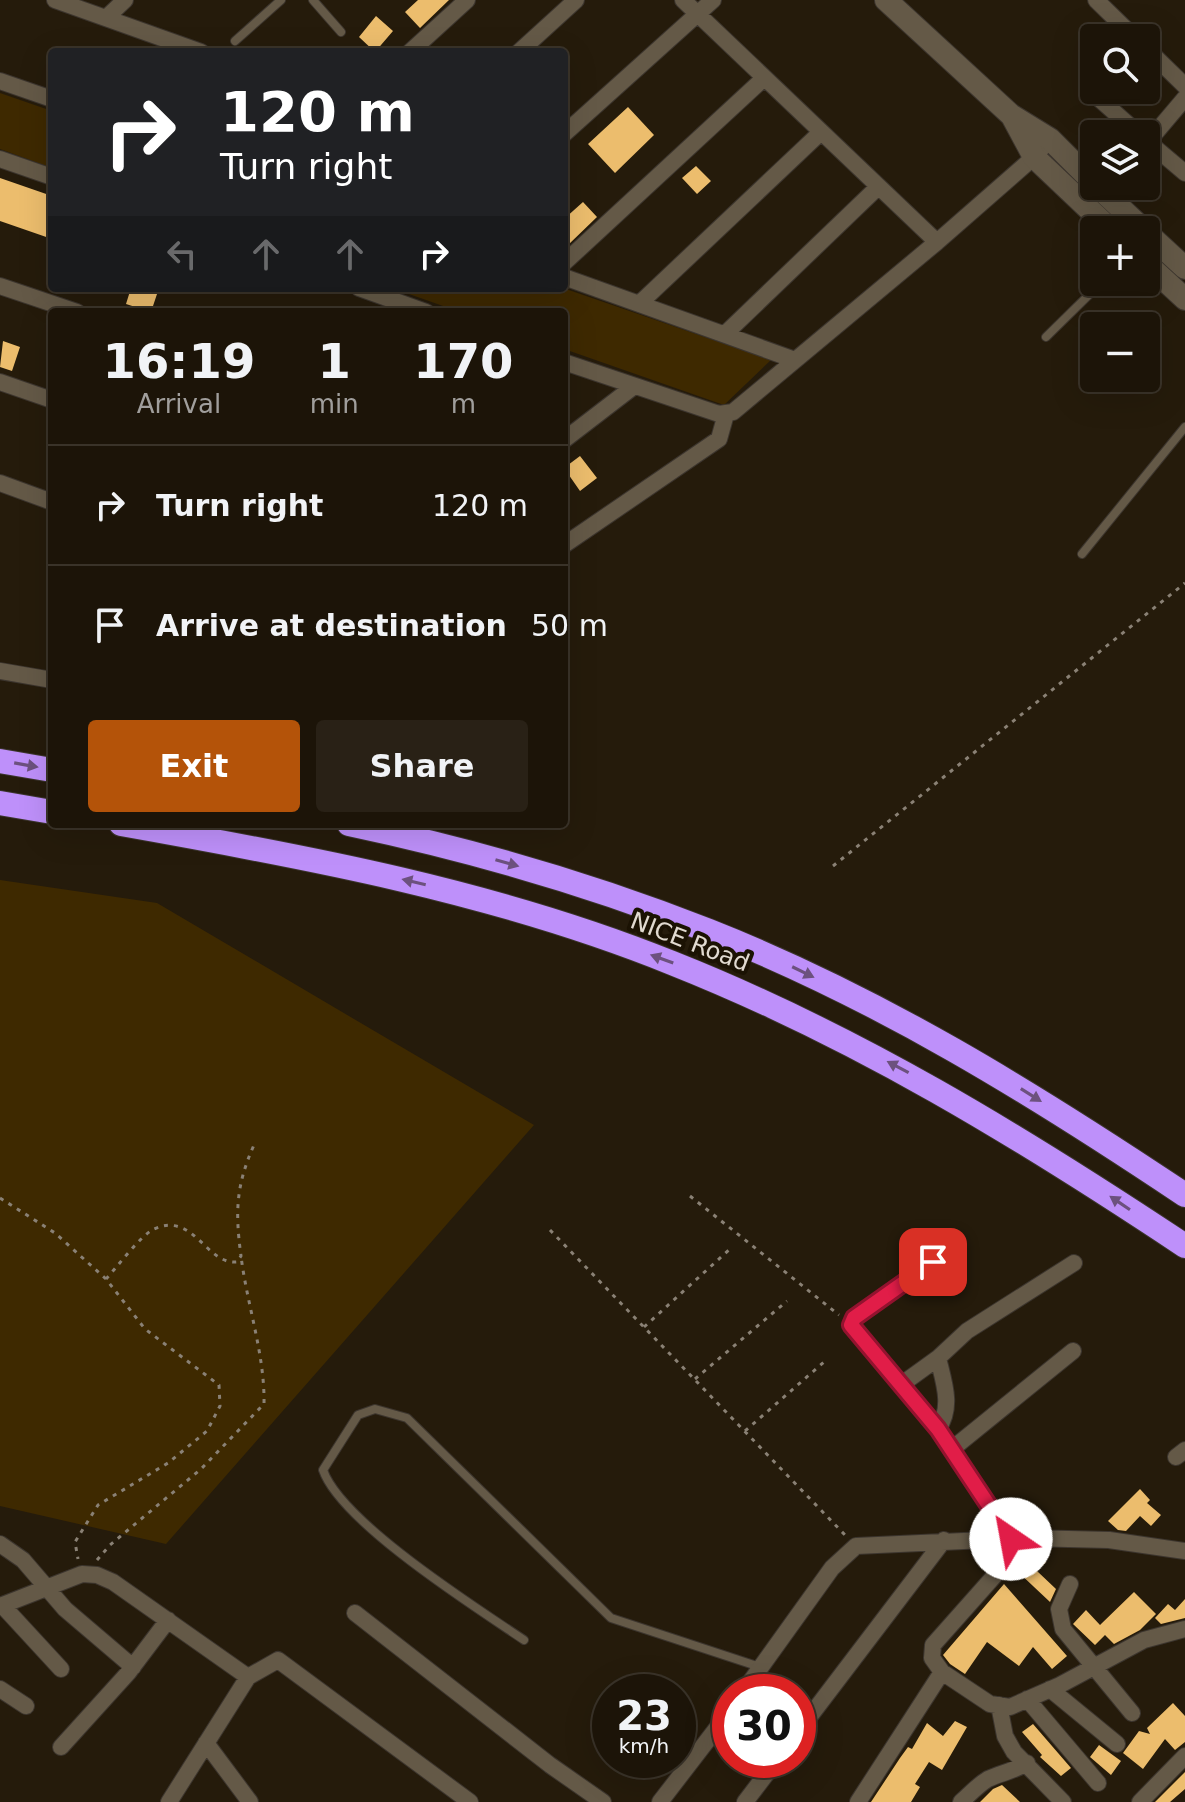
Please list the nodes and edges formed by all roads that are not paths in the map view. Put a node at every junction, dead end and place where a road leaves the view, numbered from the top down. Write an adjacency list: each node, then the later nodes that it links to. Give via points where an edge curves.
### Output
1 (55, 0): 12 (street)
2 (125, 0): 12 (street)
3 (281, 0): 15 (lane)
4 (313, 0): 14 (lane)
5 (467, 0): 17 (street)
6 (576, 0): 18 (street)
7 (683, 0): 11 (street)
8 (713, 0): 11 (street)
9 (886, 0): 26 (main road)
10 (1096, 0): 13 (street)
11 (697, 14): 20 (street); 29 (street)
12 (106, 18): 16 (street)
13 (1121, 24)
14 (341, 32)
15 (235, 41)
16 (190, 48)
17 (414, 48)
18 (523, 48)
19 (1160, 62): 22 (street)
20 (763, 79): 30 (street); 44 (street)
21 (0, 81): 23 (street)
22 (1185, 86)
23 (48, 98)
24 (1185, 98): 28 (street)
25 (1105, 104): 27 (street)
26 (1011, 115): 31 (main road); 33 (main road)
27 (1123, 120)
28 (1160, 124)
29 (568, 130)
30 (820, 133): 38 (street); 52 (street)
31 (1050, 139): 33 (street); 35 (main road)
32 (1160, 152): 36 (street)
33 (1034, 157): 40 (main road); 42 (street)
34 (0, 159): 37 (street)
35 (1080, 167)
36 (1185, 173)
37 (48, 176)
38 (877, 188): 42 (street); 55 (street)
39 (1114, 200): 41 (main road)
40 (1096, 216)
41 (1130, 216)
42 (937, 242): 57 (street)
43 (1160, 245): 45 (main road)
44 (568, 259)
45 (1185, 268)
46 (1160, 276): 51 (main road)
47 (568, 278): 52 (street)
48 (0, 286): 53 (street)
49 (370, 292): 54 (street)
50 (1088, 296): 56 (lane)
51 (1185, 299)
52 (639, 304): 55 (street)
53 (65, 308)
54 (415, 308)
55 (725, 334): 57 (street)
56 (1046, 337)
57 (795, 360): 62 (street)
58 (568, 363): 60 (street)
59 (0, 382): 61 (street)
60 (633, 387): 62 (street); 64 (street)
61 (48, 399)
62 (726, 414): 67 (street, via 719,439)
63 (1185, 427): 68 (lane)
64 (568, 437)
65 (0, 483): 66 (street)
66 (48, 501)
67 (568, 542)
68 (1082, 554)
69 (0, 671): 70 (street)
70 (48, 679)
71 (0, 761): 72 (highway, one-way to 72)
72 (48, 769)
73 (0, 803): 74 (highway)
74 (48, 811)
75 (142, 828): 79 (highway, NICE Road, one-way to 75, via 1047,1154 895,1065 669,961 438,888)
76 (368, 828): 77 (highway, NICE Road, one-way to 77, via 597,890 797,969 1003,1077)
77 (1185, 1195)
78 (955, 1240): 83 (street, via 851,1325)
79 (1185, 1246)
80 (1074, 1263): 82 (street, via 967,1331)
81 (1073, 1351): 85 (street)
82 (938, 1358): 83 (street); 84 (street, via 947,1405)
83 (902, 1384): 84 (street)
84 (938, 1429): 85 (street)
85 (952, 1449): 86 (street)
86 (1020, 1538): 87 (street); 89 (street, via 1109,1540); 101 (street, via 933,1645 932,1658)
87 (944, 1540): 100 (street, via 856,1546 832,1568); 105 (street)
88 (0, 1544): 91 (street, via 23,1560)
89 (1185, 1551)
90 (1070, 1584): 97 (street, via 1059,1609 1063,1629)
91 (47, 1588): 92 (street); 94 (street, via 86,1574 113,1582); 98 (street)
92 (1, 1605): 99 (street)
93 (355, 1613): 121 (street)
94 (168, 1620): 98 (street); 102 (street)
95 (1185, 1629): 97 (street, via 1144,1640)
96 (524, 1640): 100 (lane, via 443,1585 329,1487 323,1470 358,1415 375,1409 407,1418 611,1618)
97 (1095, 1666): 104 (street); 109 (street)
98 (133, 1667): 113 (street)
99 (61, 1669)
100 (757, 1672)
101 (942, 1672): 107 (street); 124 (street)
102 (248, 1677): 111 (street); 120 (street, via 278,1660)
103 (0, 1689): 108 (street)
104 (1050, 1689): 106 (street); 112 (street)
105 (816, 1697)
106 (1027, 1699): 107 (street, via 1010,1707); 117 (street)
107 (999, 1705): 115 (street, via 1005,1736)
108 (26, 1706)
109 (1132, 1713)
110 (712, 1734): 122 (street)
111 (206, 1743): 118 (street); 119 (street)
112 (1117, 1744)
113 (61, 1747)
114 (1185, 1756): 127 (street)
115 (1027, 1763): 125 (street, via 993,1777); 126 (street)
116 (763, 1778): 123 (street)
117 (1098, 1783)
118 (169, 1802)
119 (250, 1802)
120 (470, 1802)
121 (603, 1802)
122 (660, 1802)
123 (745, 1802)
124 (858, 1802)
125 (961, 1802)
126 (1063, 1802)
127 (1140, 1802)

